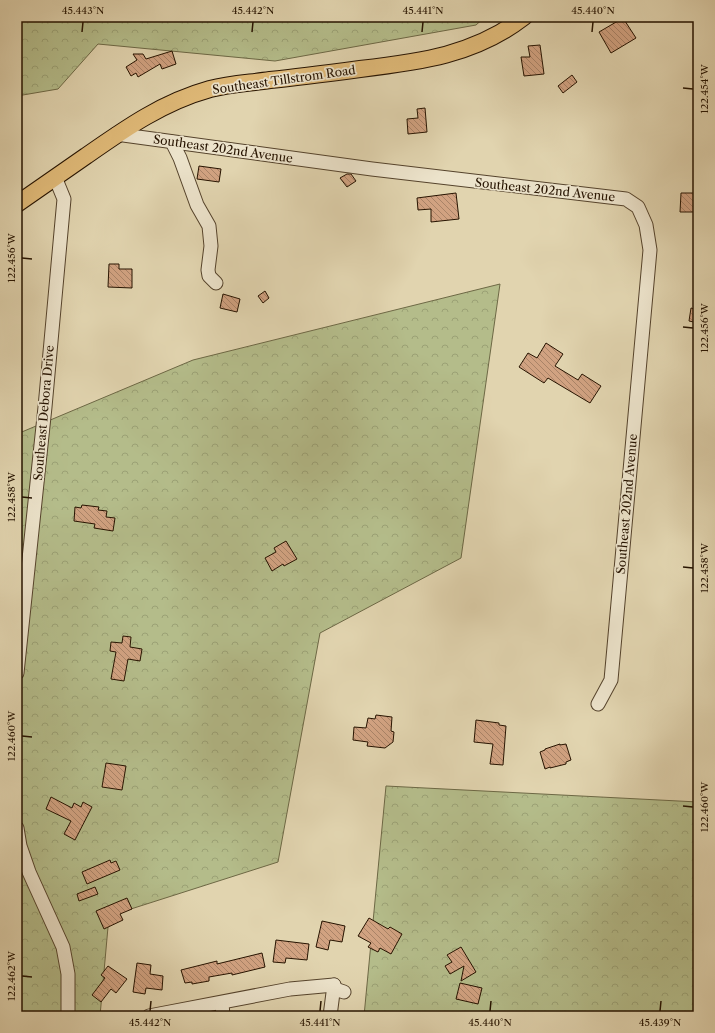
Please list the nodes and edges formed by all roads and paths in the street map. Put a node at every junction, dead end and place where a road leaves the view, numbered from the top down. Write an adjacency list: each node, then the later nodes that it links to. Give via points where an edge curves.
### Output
1 (524, 17): 2 (main road, Southeast Tillstrom Road, via 497,36 448,55 415,62 211,89 170,103)
2 (116, 134): 3 (street, Southeast 202nd Avenue); 4 (main road, Southeast Tillstrom Road)
3 (172, 142): 6 (street, via 197,205 209,226 211,246 208,270 209,276); 8 (street, Southeast 202nd Avenue, via 402,173 626,199 638,207 646,225 650,250 611,680)
4 (55, 177): 5 (main road, Southeast Tillstrom Road); 7 (street, Southeast Debora Drive, via 64,198)
5 (17, 204)
6 (216, 283)
7 (17, 673)
8 (598, 704)
9 (17, 828): 11 (street, via 29,872 63,947 68,974)
10 (222, 1003): 12 (street); 13 (street); 14 (street, via 290,989 339,989)
11 (68, 1016)
12 (149, 1016)
13 (223, 1016)
14 (330, 1016)

